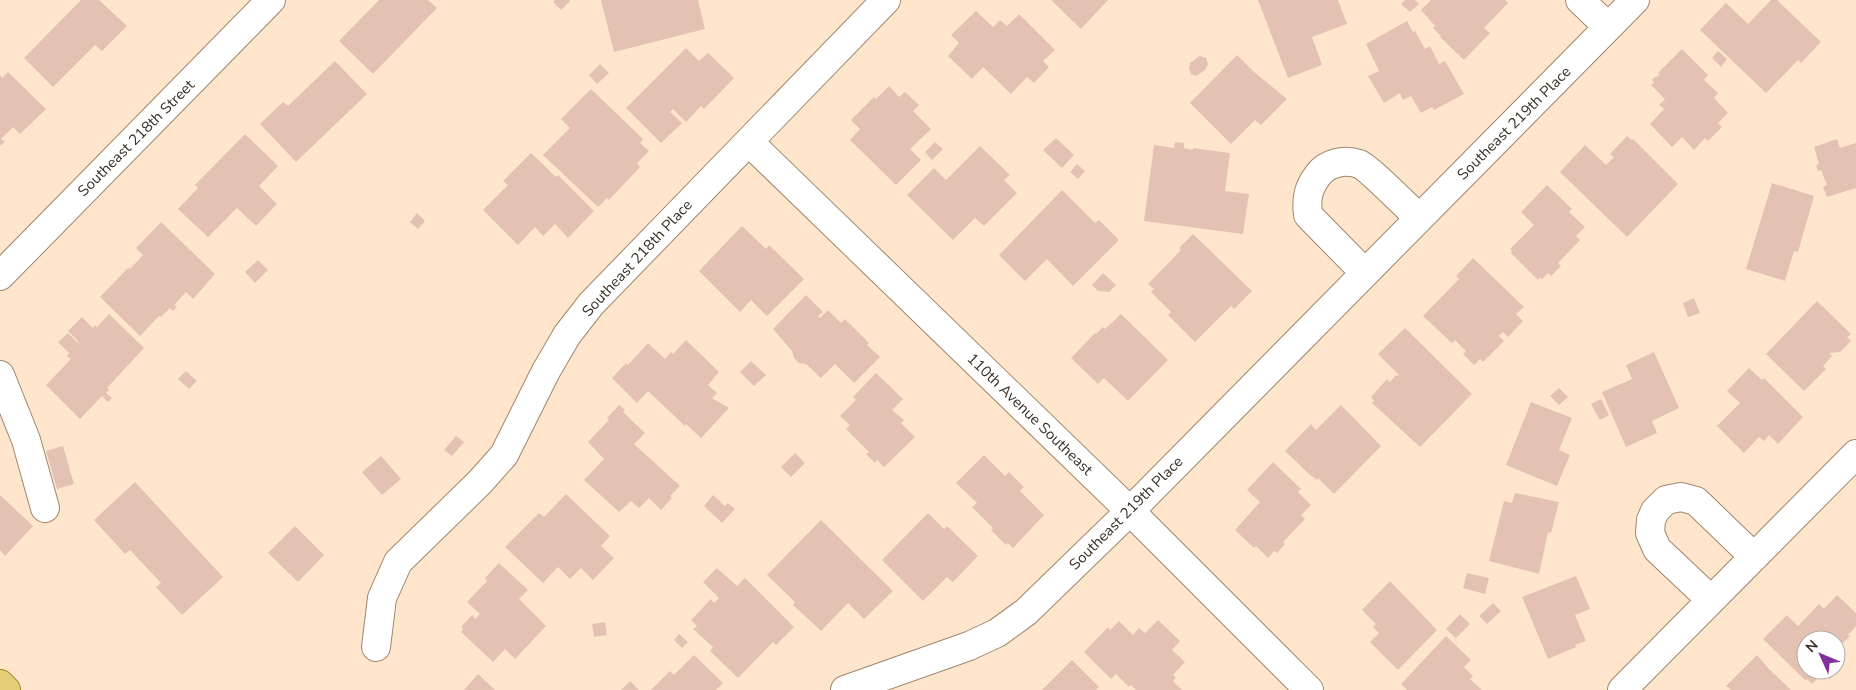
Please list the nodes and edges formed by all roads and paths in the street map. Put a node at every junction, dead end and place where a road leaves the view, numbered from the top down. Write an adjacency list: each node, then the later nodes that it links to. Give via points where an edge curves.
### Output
1 (271, 0): 9 (street, Southeast 218th Street)
2 (886, 0): 6 (street, Southeast 218th Place)
3 (1580, 0): 5 (street)
4 (1635, 0): 5 (street, Southeast 219th Place)
5 (1608, 27): 7 (street, Southeast 219th Place)
6 (749, 142): 13 (street, 110th Avenue Southeast); 16 (street, Southeast 218th Place, via 591,304 546,370 504,455 398,562 382,598)
7 (1419, 218): 8 (street, Southeast 219th Place); 8 (street, via 1361,164 1340,161 1322,170 1310,185 1306,202 1308,215)
8 (1365, 273): 13 (street, Southeast 219th Place)
9 (0, 276)
10 (0, 376): 12 (street, via 26,440)
11 (1856, 454): 14 (street)
12 (45, 508)
13 (1130, 510): 19 (street, Southeast 219th Place, via 1026,612 997,633); 20 (street, 110th Avenue Southeast)
14 (1754, 557): 15 (street); 15 (street, via 1696,501 1681,497 1666,500 1655,511 1650,533 1657,549)
15 (1711, 600): 21 (street)
16 (376, 647)
17 (0, 684): 18 (main road)
18 (6, 690)
19 (845, 690)
20 (1309, 690)
21 (1622, 690)

